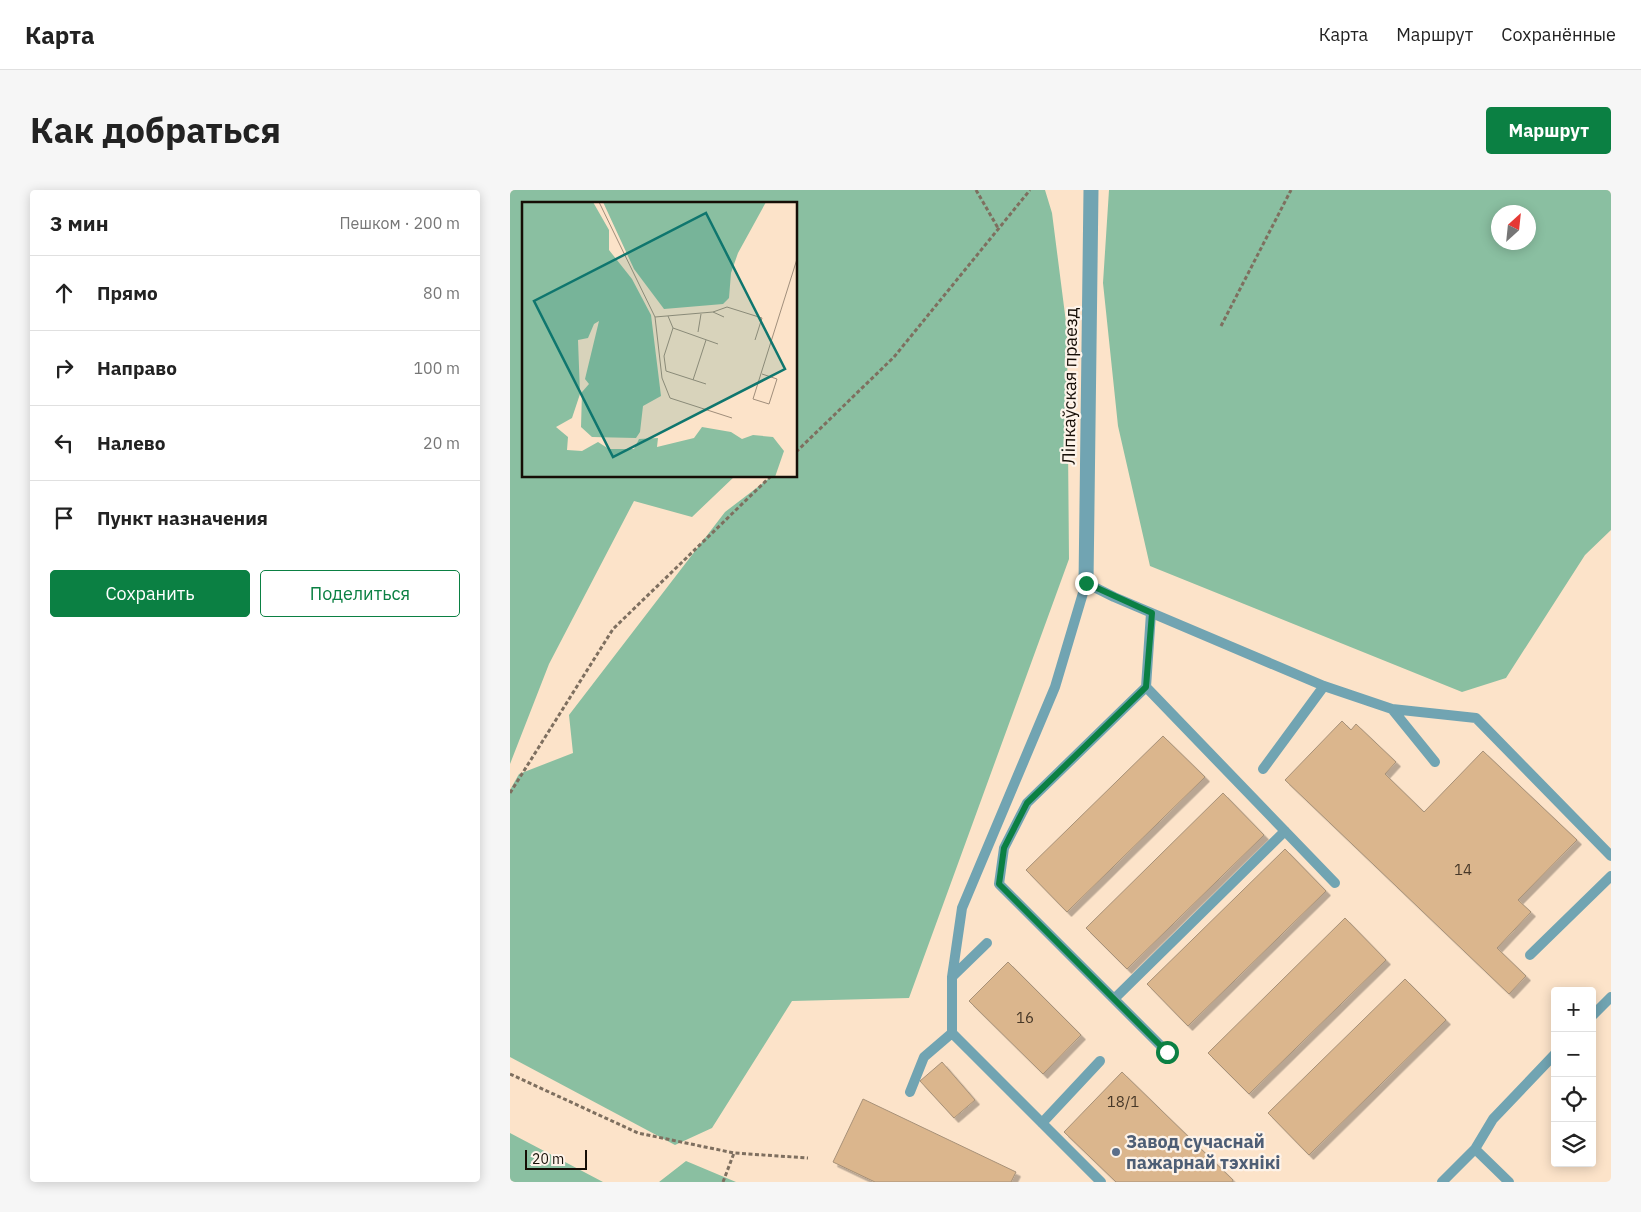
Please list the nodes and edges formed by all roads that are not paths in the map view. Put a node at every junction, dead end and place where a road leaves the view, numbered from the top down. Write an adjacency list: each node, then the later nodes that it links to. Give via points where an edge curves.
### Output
1 (1091, 190): 2 (street, Ліпкаўская праезд)
2 (1086, 583): 3 (lane); 15 (lane, via 1055,687 962,908)
3 (1152, 613): 4 (lane); 5 (lane)
4 (1324, 686): 6 (lane); 8 (lane)
5 (1146, 687): 9 (lane); 17 (lane, via 1027,803 1004,848 999,884)
6 (1392, 709): 7 (lane); 10 (lane, via 1476,718)
7 (1435, 762)
8 (1263, 769)
9 (1285, 831): 12 (lane); 17 (lane)
10 (1611, 856)
11 (1611, 876): 14 (lane)
12 (1335, 883)
13 (987, 943): 15 (lane)
14 (1530, 955)
15 (952, 977): 19 (lane)
16 (1611, 997): 18 (lane)
17 (1114, 999): 20 (lane)
18 (1596, 1012)
19 (952, 1033): 23 (lane, via 924,1057); 24 (lane)
20 (1167, 1052)
21 (1551, 1058): 25 (lane, via 1493,1119)
22 (1100, 1061): 24 (lane)
23 (910, 1092)
24 (1042, 1123): 26 (lane)
25 (1475, 1149): 27 (lane); 28 (lane)
26 (1101, 1182)
27 (1442, 1182)
28 (1509, 1182)

